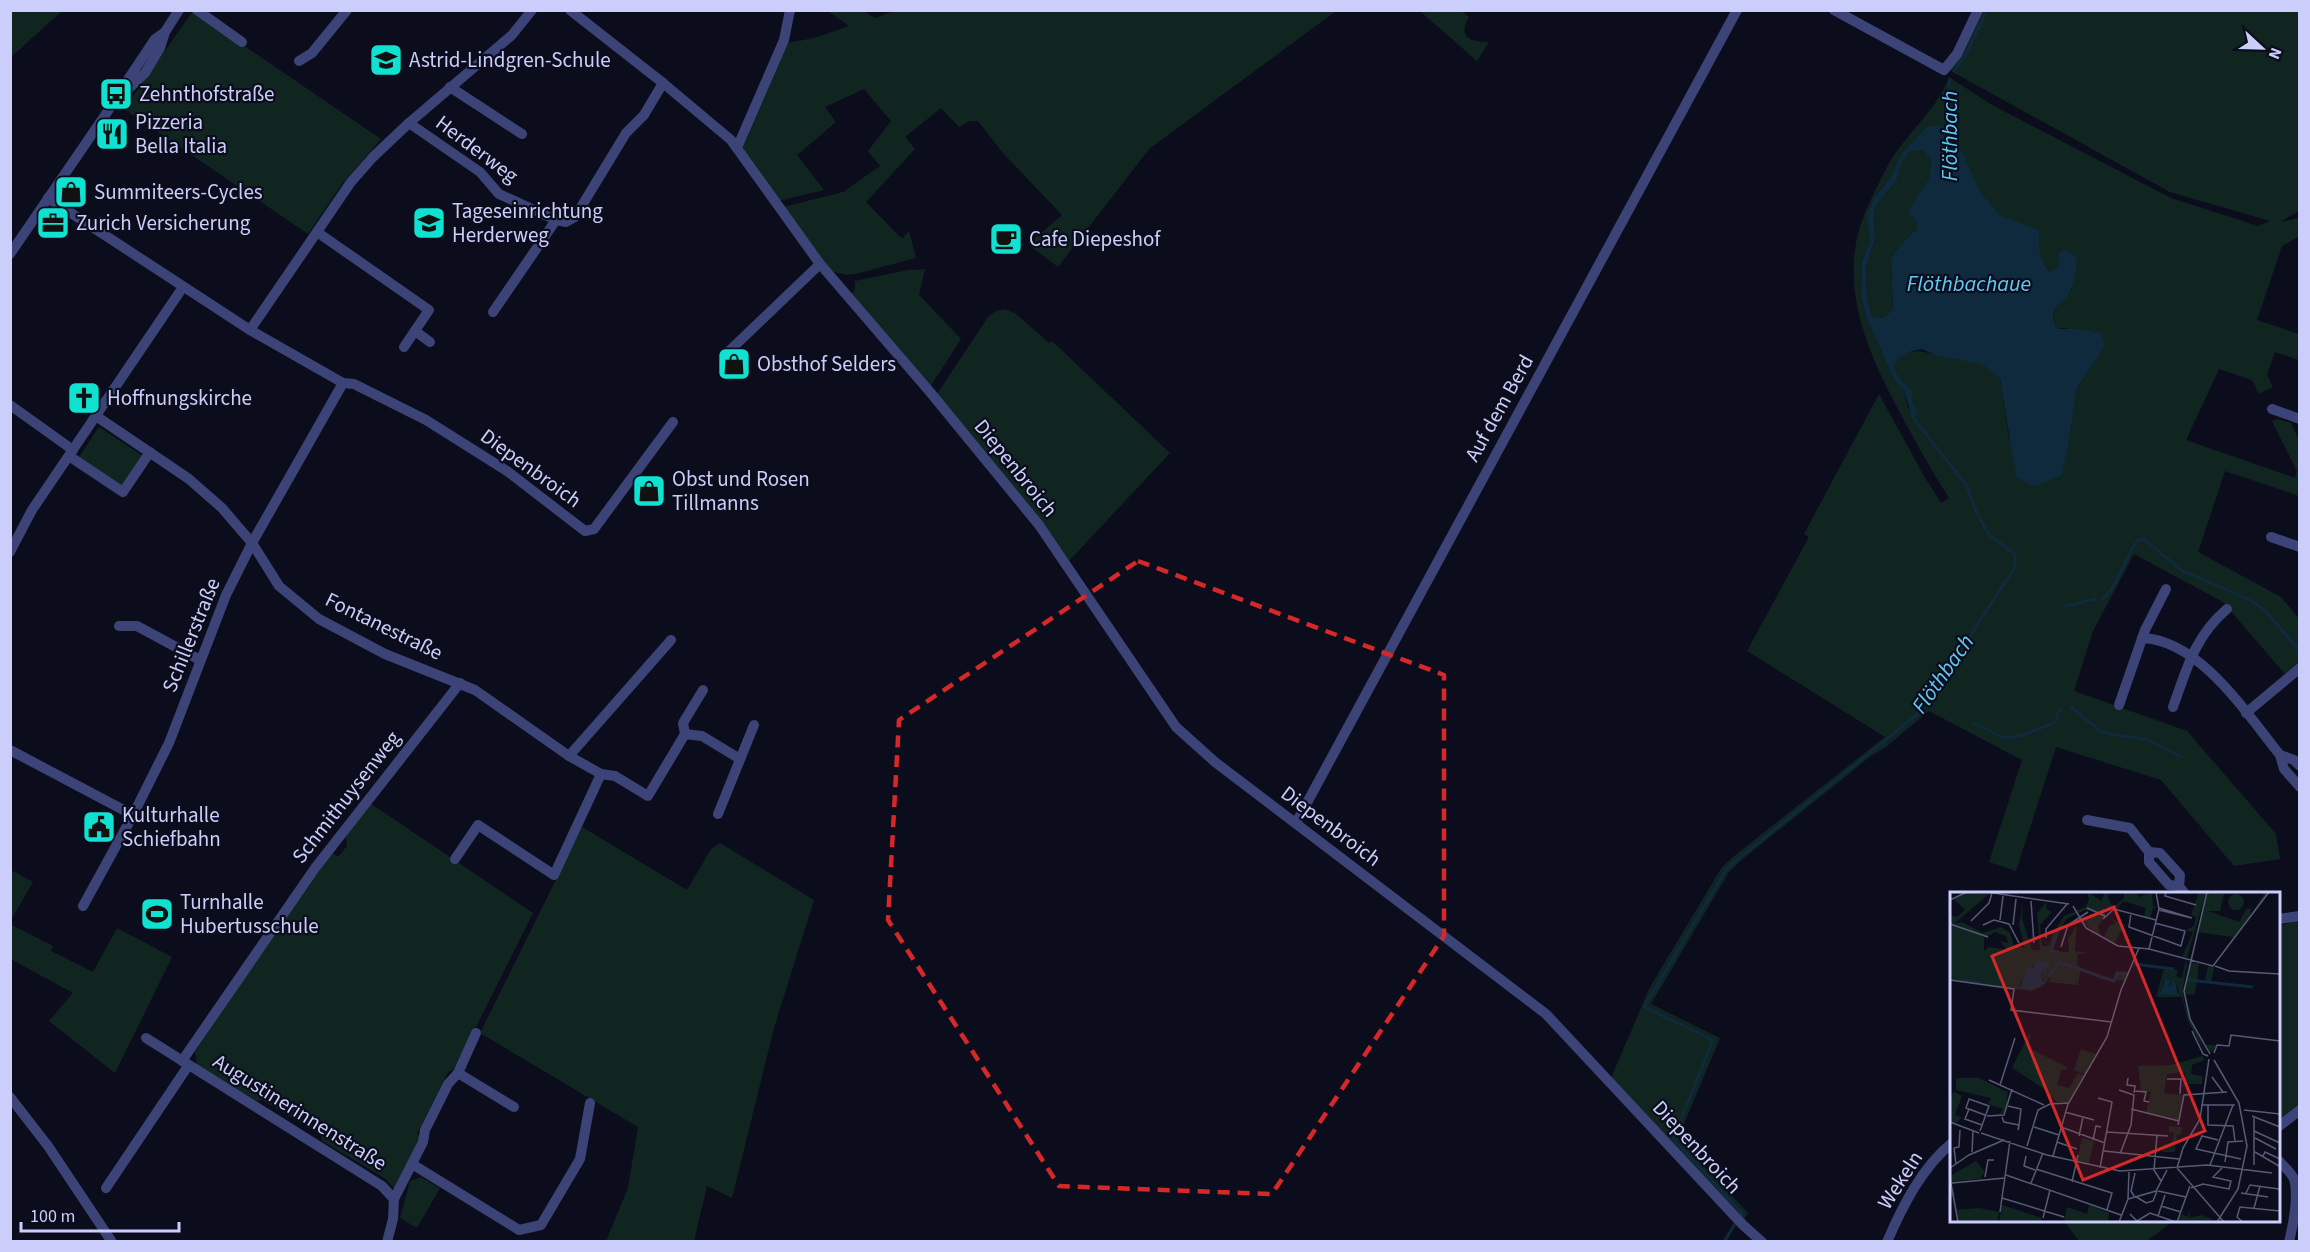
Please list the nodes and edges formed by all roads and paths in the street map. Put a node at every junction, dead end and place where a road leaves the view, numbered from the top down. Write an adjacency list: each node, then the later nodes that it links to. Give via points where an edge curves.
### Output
1 (179, 10): 17 (street, via 144,73 112,105)
2 (197, 10): 10 (street)
3 (347, 10): 11 (street, via 312,53)
4 (532, 10): 13 (street, via 512,35)
5 (570, 10): 12 (street)
6 (790, 10): 16 (street, via 784,40)
7 (1737, 10): 68 (street, Auf dem Berd)
8 (1834, 10): 9 (street, via 1944,70 1957,54)
9 (1978, 10)
10 (242, 42)
11 (299, 61)
12 (663, 83): 16 (street); 18 (street, via 644,115 626,133 575,217 566,222)
13 (450, 87): 14 (street); 15 (street)
14 (409, 123): 18 (street, Herderweg, via 480,172 499,194); 19 (street, via 351,182)
15 (522, 134)
16 (737, 148): 21 (street)
17 (48, 198): 20 (street); 22 (street)
18 (556, 220): 23 (street)
19 (317, 232): 24 (street); 25 (street, via 429,310)
20 (10, 254)
21 (820, 264): 28 (street); 68 (street, Diepenbroich, via 1039,525 1176,727)
22 (183, 287): 24 (street); 32 (street)
23 (493, 312)
24 (250, 330): 29 (street)
25 (415, 331): 26 (street); 27 (street)
26 (430, 342)
27 (404, 347)
28 (725, 355)
29 (343, 383): 34 (street, Diepenbroich, via 354,384 425,420 507,471 585,531 594,529); 40 (street, Schillerstraße)
30 (10, 405): 35 (street)
31 (2272, 409): 33 (street)
32 (96, 416): 35 (street); 36 (street, Fontanestraße)
33 (2300, 419)
34 (673, 422)
35 (71, 453): 36 (street, via 123,492); 38 (street)
36 (152, 454): 40 (street, Fontanestraße, via 222,508)
37 (10, 521): 38 (street)
38 (22, 527): 42 (street)
39 (2271, 537): 41 (street)
40 (252, 543): 49 (street, Schillerstraße); 51 (street, Fontanestraße, via 279,586 319,620 386,654)
41 (2300, 547)
42 (10, 552)
43 (2166, 589): 46 (street)
44 (2227, 609): 48 (street, via 2207,627)
45 (119, 626): 49 (street, via 137,627)
46 (2142, 638): 48 (street, via 2158,638); 53 (street)
47 (671, 640): 60 (street)
48 (2192, 656): 54 (street); 55 (street)
49 (200, 660): 66 (street, Schillerstraße, via 169,743)
50 (2300, 668): 55 (street)
51 (460, 683): 60 (street, Fontanestraße); 76 (street, Schmithuysenweg, via 328,850)
52 (703, 690): 57 (street, Fontanestraße, via 683,723)
53 (2118, 705)
54 (2173, 707)
55 (2246, 713): 59 (street)
56 (754, 724): 61 (street)
57 (685, 734): 61 (street, via 702,736); 63 (street, Fontanestraße, via 648,796 615,776)
58 (10, 750): 66 (street)
59 (2280, 755): 62 (street); 64 (street, via 2284,769)
60 (569, 756): 63 (street, Fontanestraße)
61 (740, 759): 65 (street)
62 (2300, 766)
63 (601, 774): 69 (street, via 554,875 478,825)
64 (2300, 787)
65 (718, 814)
66 (134, 815): 71 (street, Schillerstraße)
67 (2087, 820): 70 (street, via 2130,828 2150,852 2149,862 2169,885)
68 (1296, 823): 90 (street, Diepenbroich, via 1546,1014)
69 (455, 859)
70 (2182, 890)
71 (83, 906)
72 (2300, 916): 73 (street)
73 (2280, 919)
74 (477, 1033): 77 (street)
75 (146, 1038): 76 (street, Augustinerinnenstraße)
76 (185, 1064): 86 (street, Schmithuysenweg); 87 (street, Augustinerinnenstraße, via 382,1186)
77 (458, 1073): 80 (street); 85 (street, via 448,1084)
78 (10, 1098): 88 (street, via 48,1146)
79 (590, 1103): 85 (street, via 580,1159 541,1225 519,1230)
80 (514, 1107)
81 (2300, 1110): 82 (street)
82 (2280, 1125)
83 (1950, 1145): 91 (street, Wekeln, via 1899,1213)
84 (2280, 1162): 92 (street, via 2294,1183)
85 (412, 1164): 87 (street)
86 (106, 1188)
87 (394, 1199): 89 (street, Augustinerinnenstraße)
88 (112, 1242)
89 (387, 1242)
90 (1762, 1242)
91 (1887, 1242)
92 (2289, 1242)

